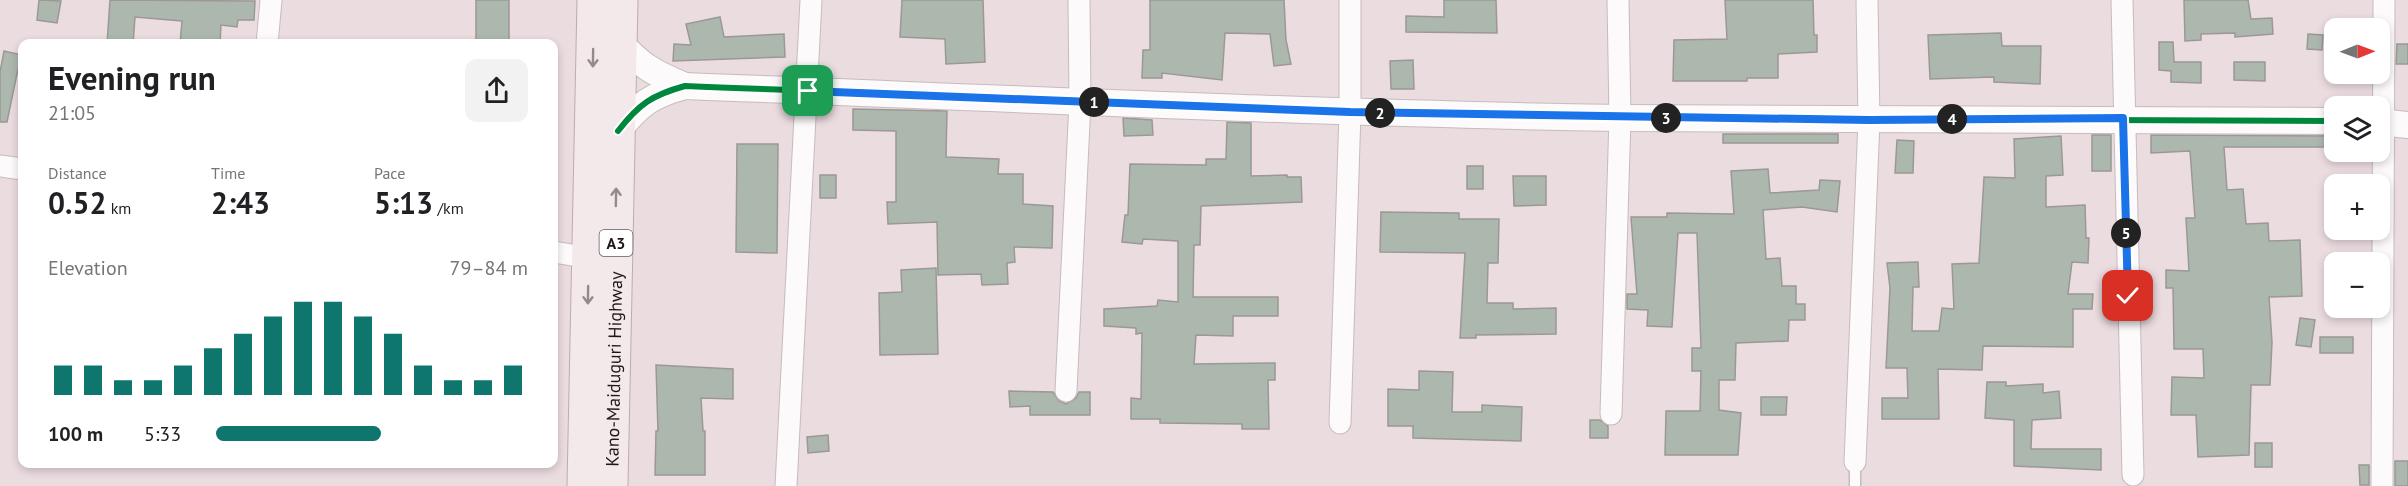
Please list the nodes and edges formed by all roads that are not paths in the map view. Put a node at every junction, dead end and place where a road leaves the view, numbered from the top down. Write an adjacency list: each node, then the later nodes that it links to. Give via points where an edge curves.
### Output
1 (271, 0): 11 (street)
2 (594, 0): 29 (highway, Kano-Maiduguri Highway / A3, one-way to 29)
3 (621, 0): 12 (highway, Kano-Maiduguri Highway / A3)
4 (811, 0): 14 (street)
5 (1079, 0): 16 (street)
6 (1350, 0): 17 (street)
7 (1618, 0): 18 (street)
8 (1867, 0): 20 (street)
9 (2122, 0): 19 (street)
10 (2384, 0): 15 (street)
11 (267, 39)
12 (620, 42): 13 (street, via 645,67); 24 (highway, Kano-Maiduguri Highway / A3)
13 (685, 86): 14 (street); 24 (street, via 658,94 636,109)
14 (808, 91): 16 (street); 37 (street)
15 (2382, 96)
16 (1080, 102): 17 (street); 30 (street)
17 (1350, 112): 18 (street); 32 (street)
18 (1620, 118): 20 (street); 31 (street)
19 (2123, 118): 20 (street); 21 (street); 34 (street)
20 (1869, 120): 33 (street)
21 (2324, 121)
22 (2390, 123): 23 (street)
23 (2408, 124)
24 (618, 131): 36 (highway, Kano-Maiduguri Highway / A3, one-way to 24)
25 (2381, 162): 39 (street)
26 (0, 166): 27 (street)
27 (18, 168)
28 (558, 253): 29 (street)
29 (589, 258): 35 (highway, Kano-Maiduguri Highway / A3, one-way to 35)
30 (1066, 391)
31 (1611, 414)
32 (1340, 423)
33 (1855, 462): 38 (lane)
34 (2133, 475)
35 (585, 486)
36 (611, 486)
37 (786, 486)
38 (1855, 486)
39 (2382, 486)

